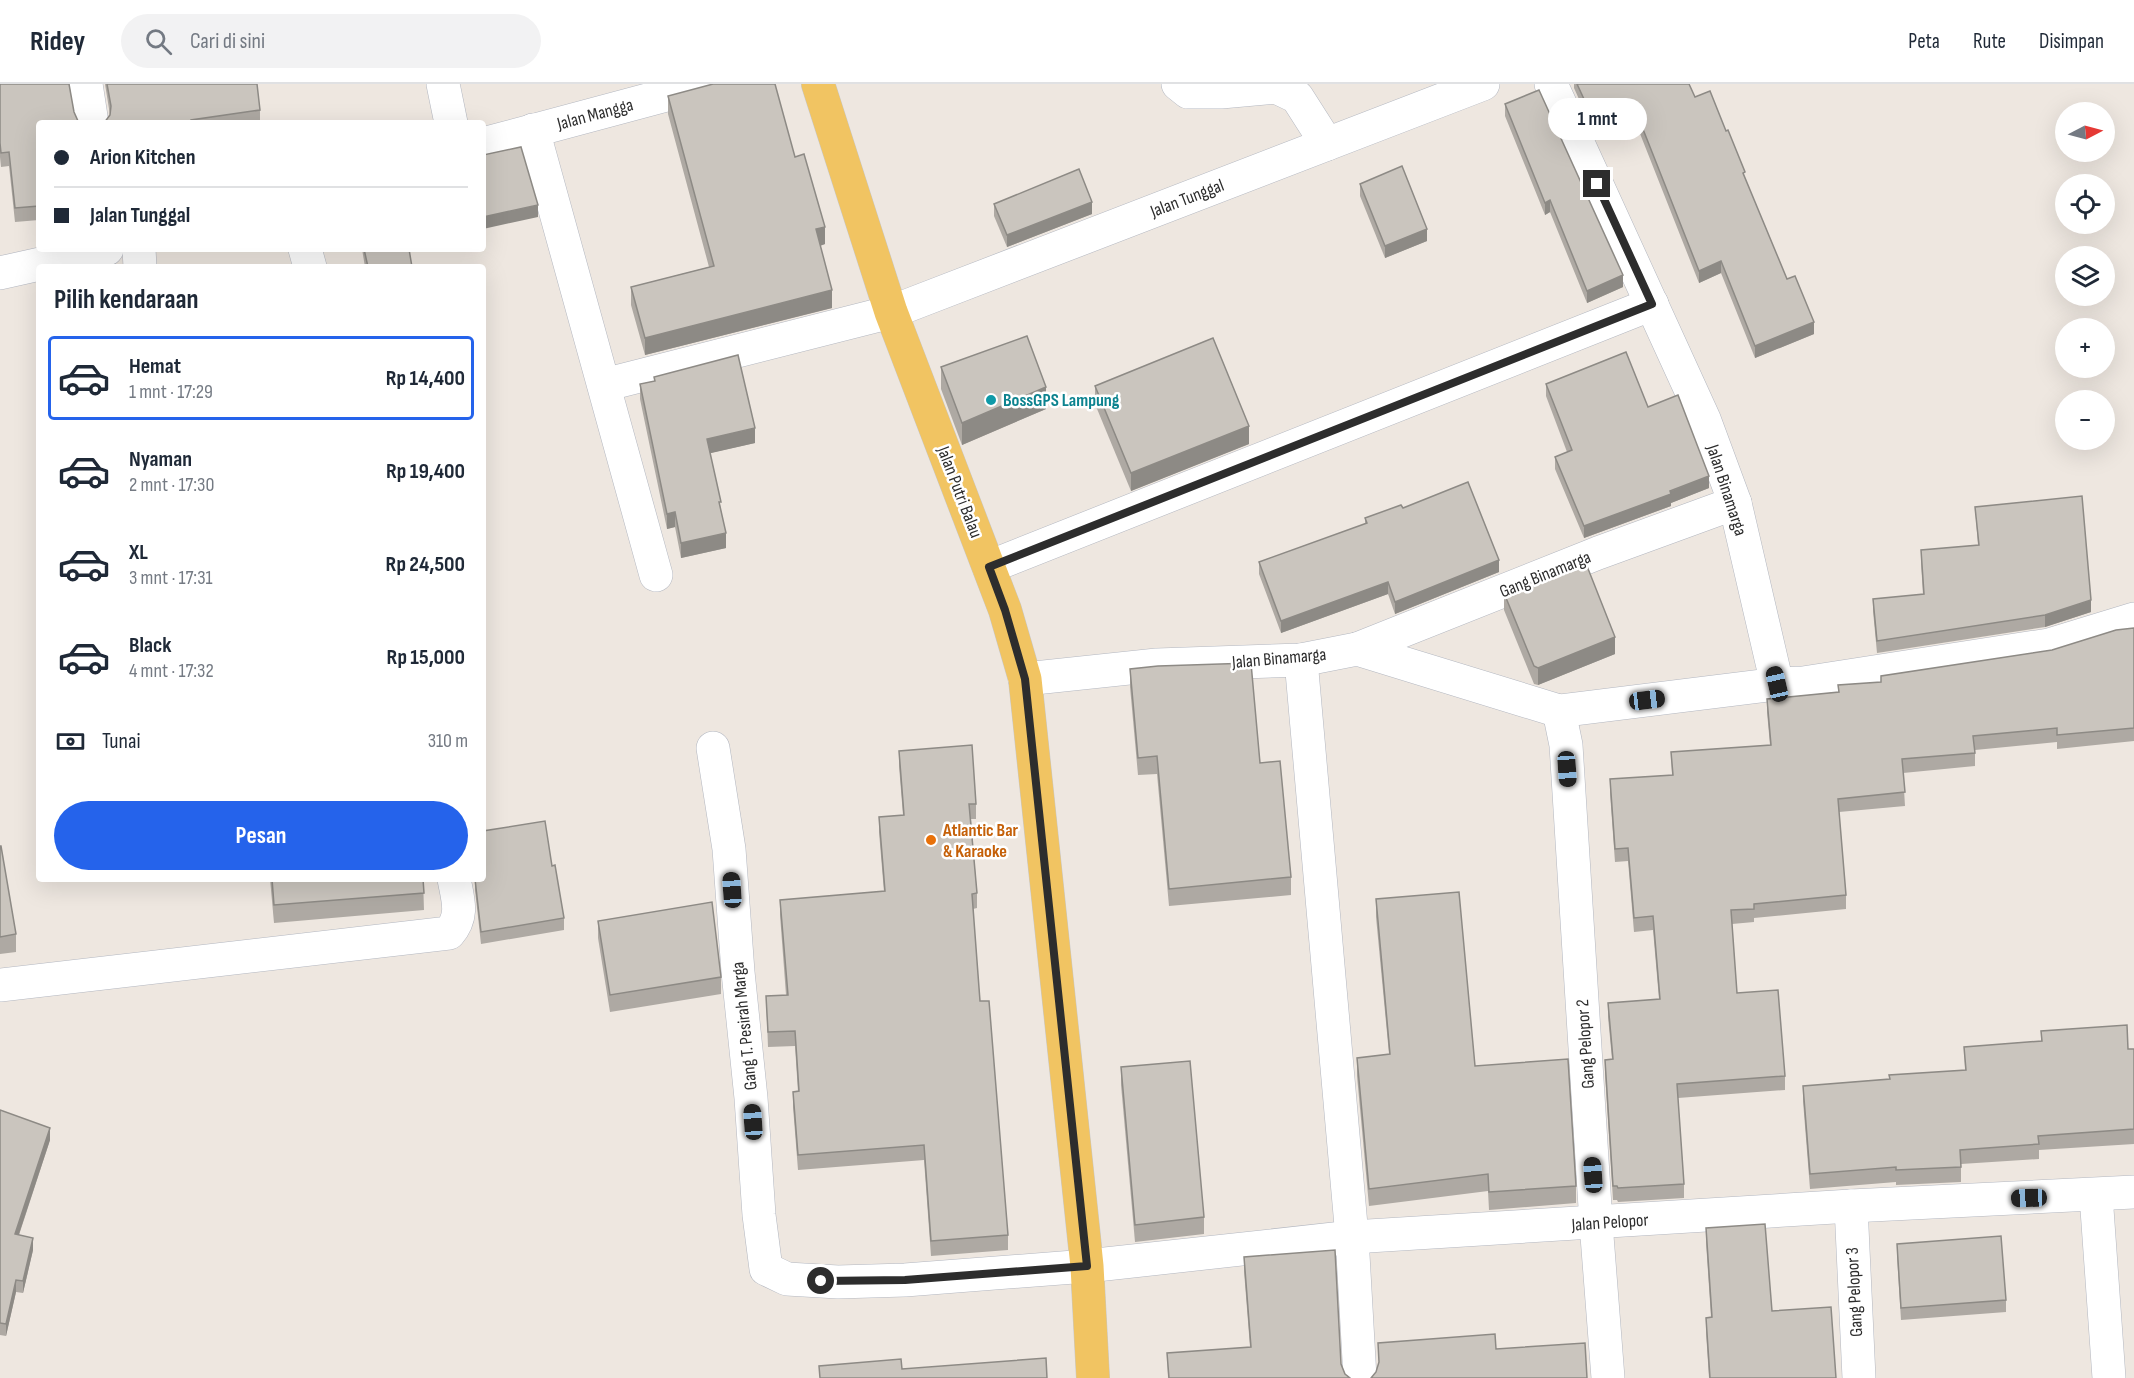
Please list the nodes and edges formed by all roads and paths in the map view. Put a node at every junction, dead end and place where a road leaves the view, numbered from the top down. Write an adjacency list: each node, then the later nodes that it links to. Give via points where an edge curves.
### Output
1 (86, 84): 8 (street)
2 (443, 84): 9 (street)
3 (707, 84): 10 (street, Jalan Mangga)
4 (818, 84): 18 (main road, Jalan Putri Balau)
5 (1178, 84): 12 (street, via 1188,92 1275,87 1297,97)
6 (1483, 84): 12 (street, Jalan Tunggal)
7 (1551, 84): 17 (street)
8 (92, 120)
9 (450, 120)
10 (533, 130): 11 (street, Jalan Mangga); 19 (street)
11 (486, 143)
12 (1327, 144): 18 (street, Jalan Tunggal)
13 (94, 252): 14 (street)
14 (40, 264)
15 (36, 265): 16 (street)
16 (0, 273)
17 (1652, 304): 20 (street, Jalan Binamarga, via 1704,419); 21 (street)
18 (891, 312): 19 (street, Jalan Tunggal); 21 (main road, Jalan Putri Balau)
19 (604, 385): 22 (street)
20 (1735, 503): 24 (street, Gang Binamarga, via 1598,553); 27 (street, Jalan Binamarga)
21 (989, 567): 26 (main road, Jalan Putri Balau)
22 (656, 575)
23 (2134, 619): 27 (street, via 2049,645)
24 (1357, 650): 25 (street, Jalan Binamarga); 28 (street, Jalan Binamarga)
25 (1301, 660): 26 (street, Jalan Binamarga, via 1157,664); 36 (street)
26 (1025, 679): 37 (main road, Jalan Putri Balau)
27 (1777, 684): 28 (street)
28 (1560, 711): 35 (street, Gang Pelopor 2, via 1566,745)
29 (713, 748): 37 (street, Gang T. Pesirah Marga, via 729,849 766,1269 787,1279 838,1282)
30 (454, 882): 31 (street, via 459,916 449,933)
31 (0, 986)
32 (2134, 1192): 33 (street, Jalan Pelopor)
33 (2096, 1195): 34 (street, Jalan Pelopor); 42 (street)
34 (1851, 1206): 35 (street, Jalan Pelopor); 41 (street, Gang Pelopor 3)
35 (1596, 1223): 36 (street, Jalan Pelopor); 40 (street, Gang Pelopor 2)
36 (1352, 1237): 37 (street, Jalan Pelopor); 39 (street)
37 (1087, 1266): 38 (main road, Jalan Putri Balau)
38 (1093, 1378)
39 (1360, 1378)
40 (1608, 1378)
41 (1859, 1378)
42 (2109, 1378)

